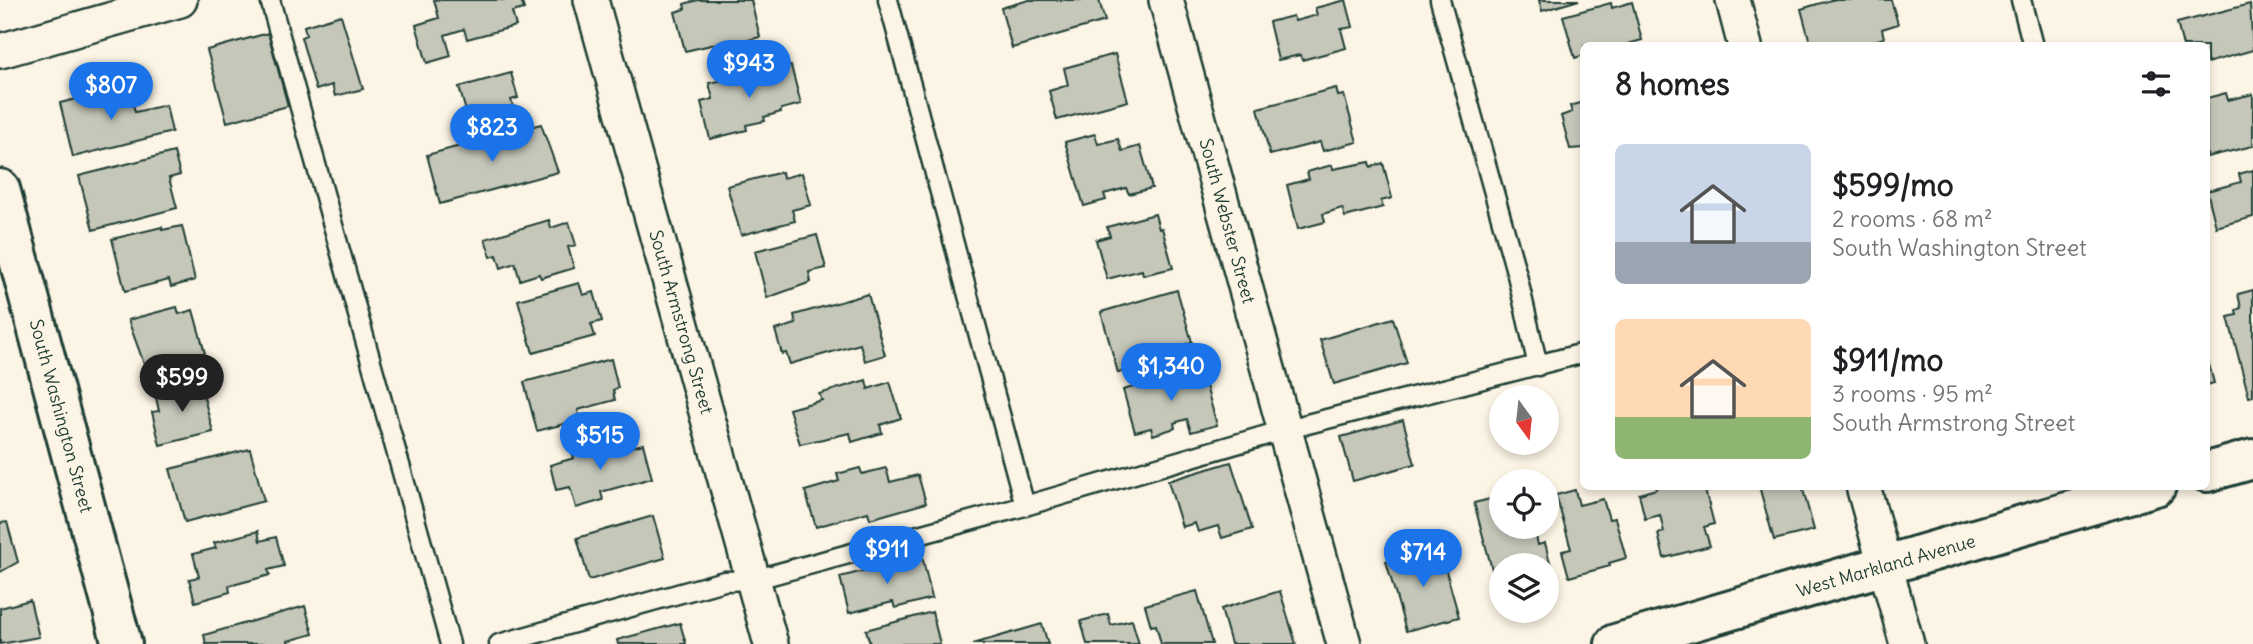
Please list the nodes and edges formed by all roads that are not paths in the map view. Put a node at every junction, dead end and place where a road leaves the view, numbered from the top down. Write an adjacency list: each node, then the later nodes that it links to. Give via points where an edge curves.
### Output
1 (180, 0): 11 (street)
2 (270, 0): 24 (lane)
3 (591, 0): 22 (street, South Armstrong Street)
4 (888, 0): 20 (lane)
5 (1166, 0): 15 (street, South Webster Street)
6 (1440, 0): 14 (lane)
7 (1733, 0): 9 (street)
8 (2021, 0): 10 (lane)
9 (1744, 42)
10 (2032, 42)
11 (0, 51)
12 (0, 189): 23 (main road, South Washington Street)
13 (1580, 354): 14 (lane)
14 (1538, 366): 15 (lane)
15 (1284, 430): 20 (lane); 27 (street, South Webster Street)
16 (2253, 459): 17 (main road)
17 (2210, 471)
18 (1864, 490): 21 (street)
19 (2145, 490): 21 (main road, West Markland Avenue)
20 (1025, 506): 22 (lane)
21 (1884, 566): 28 (main road, West Markland Avenue); 29 (street)
22 (753, 579): 25 (lane, via 724,581); 26 (street, South Armstrong Street)
23 (122, 644)
24 (450, 644)
25 (499, 644)
26 (771, 644)
27 (1344, 644)
28 (1615, 644)
29 (1907, 644)

